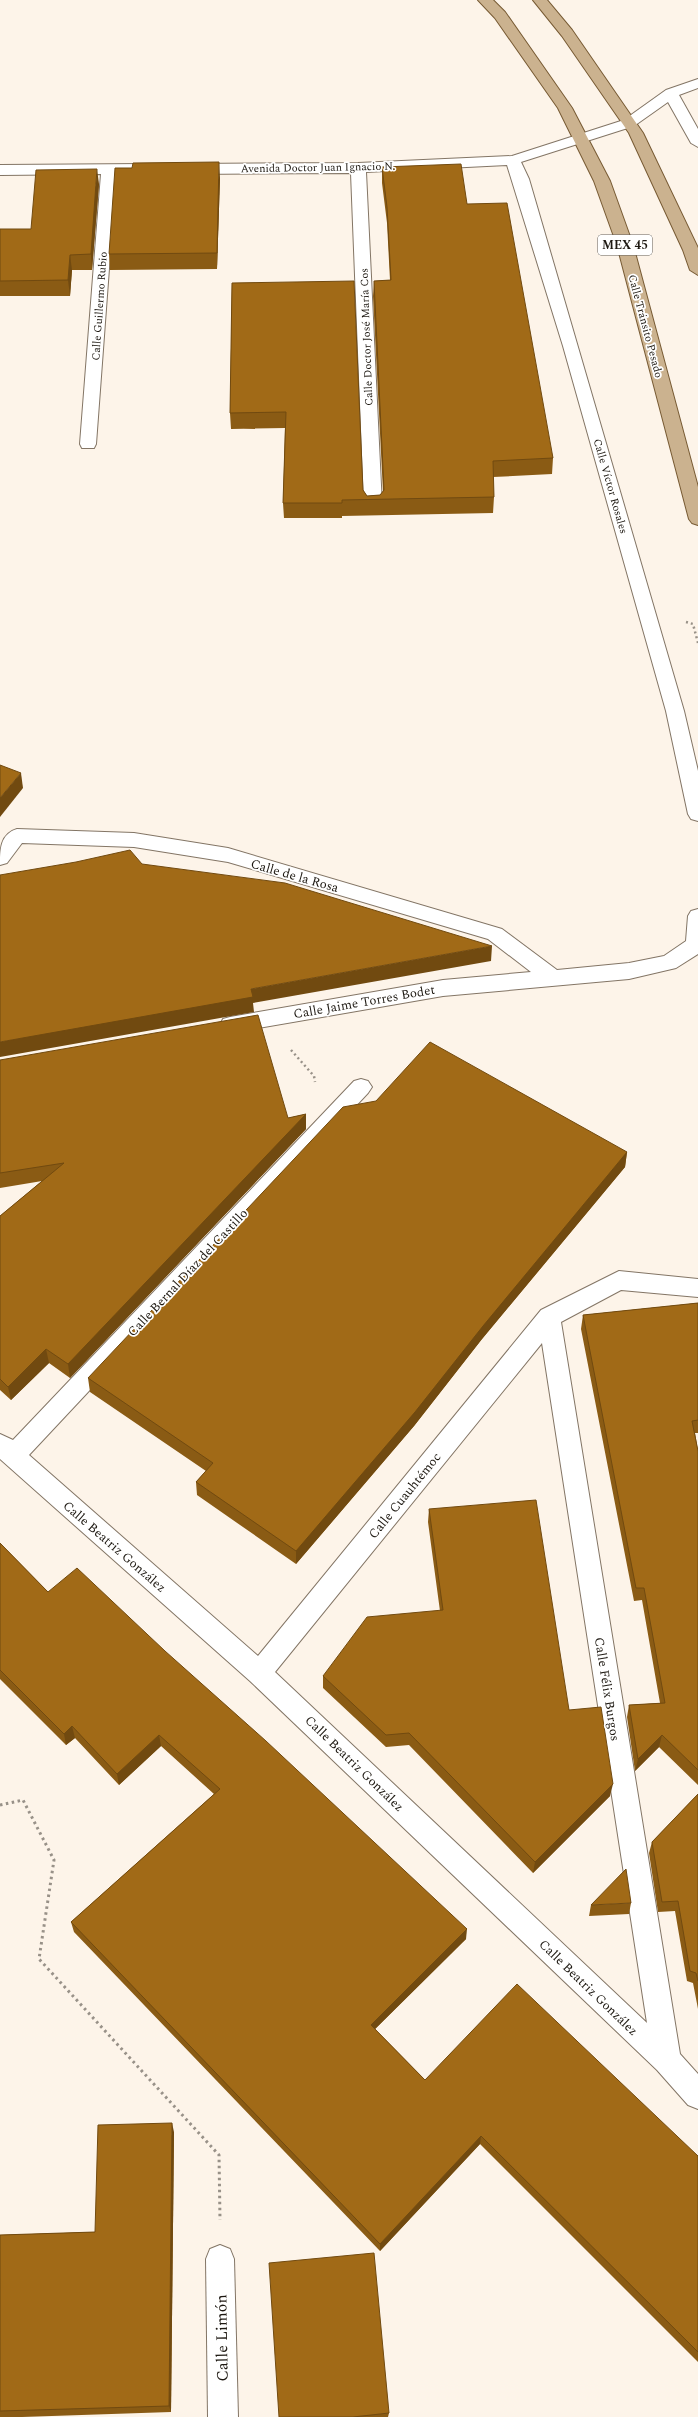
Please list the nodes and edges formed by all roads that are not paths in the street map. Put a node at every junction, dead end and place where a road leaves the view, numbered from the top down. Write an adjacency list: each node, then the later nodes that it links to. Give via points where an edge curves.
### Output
1 (486, 0): 6 (main road, Calle Tránsito Pesado / MEX 45, via 500,15 565,108)
2 (540, 0): 5 (main road, via 567,33)
3 (698, 82): 4 (street, Avenida Doctor Juan Ignacio N.)
4 (671, 93): 5 (street, Avenida Doctor Juan Ignacio N.); 7 (street)
5 (629, 123): 6 (street, Avenida Doctor Juan Ignacio N.); 12 (main road)
6 (581, 140): 8 (street, Avenida Doctor Juan Ignacio N.); 15 (main road, Calle Tránsito Pesado / MEX 45, via 602,181 625,245)
7 (698, 143)
8 (513, 160): 9 (street, Avenida Doctor Juan Ignacio N.); 16 (street, Calle Víctor Rosales, via 574,354 675,711)
9 (358, 168): 10 (street, Avenida Doctor Juan Ignacio N.); 14 (street, Calle Doctor José María Cos)
10 (109, 169): 11 (street, Avenida Doctor Juan Ignacio N.); 13 (street, Calle Guillermo Rubio)
11 (0, 170)
12 (698, 270)
13 (88, 444)
14 (373, 506)
15 (698, 519)
16 (698, 814)
17 (0, 858): 19 (street, Calle de la Rosa, via 17,836 134,840 228,856 495,934)
18 (698, 916): 19 (street, Calle Jaime Torres Bodet, via 696,945 669,963 629,971)
19 (555, 979): 20 (street, Calle Jaime Torres Bodet, via 443,988)
20 (208, 1029)
21 (361, 1087): 24 (street, Calle Bernal Díaz del Castillo)
22 (698, 1288): 23 (street, via 619,1280)
23 (549, 1317): 25 (street, Calle Cuauhtémoc); 26 (street, Calle Félix Burgos)
24 (7, 1450): 25 (street, Calle Beatriz González)
25 (259, 1673): 26 (street, Calle Beatriz González)
26 (667, 2060): 27 (street, Calle Beatriz González)
27 (698, 2095)
28 (220, 2259): 29 (street, Calle Limón)
29 (223, 2417)

